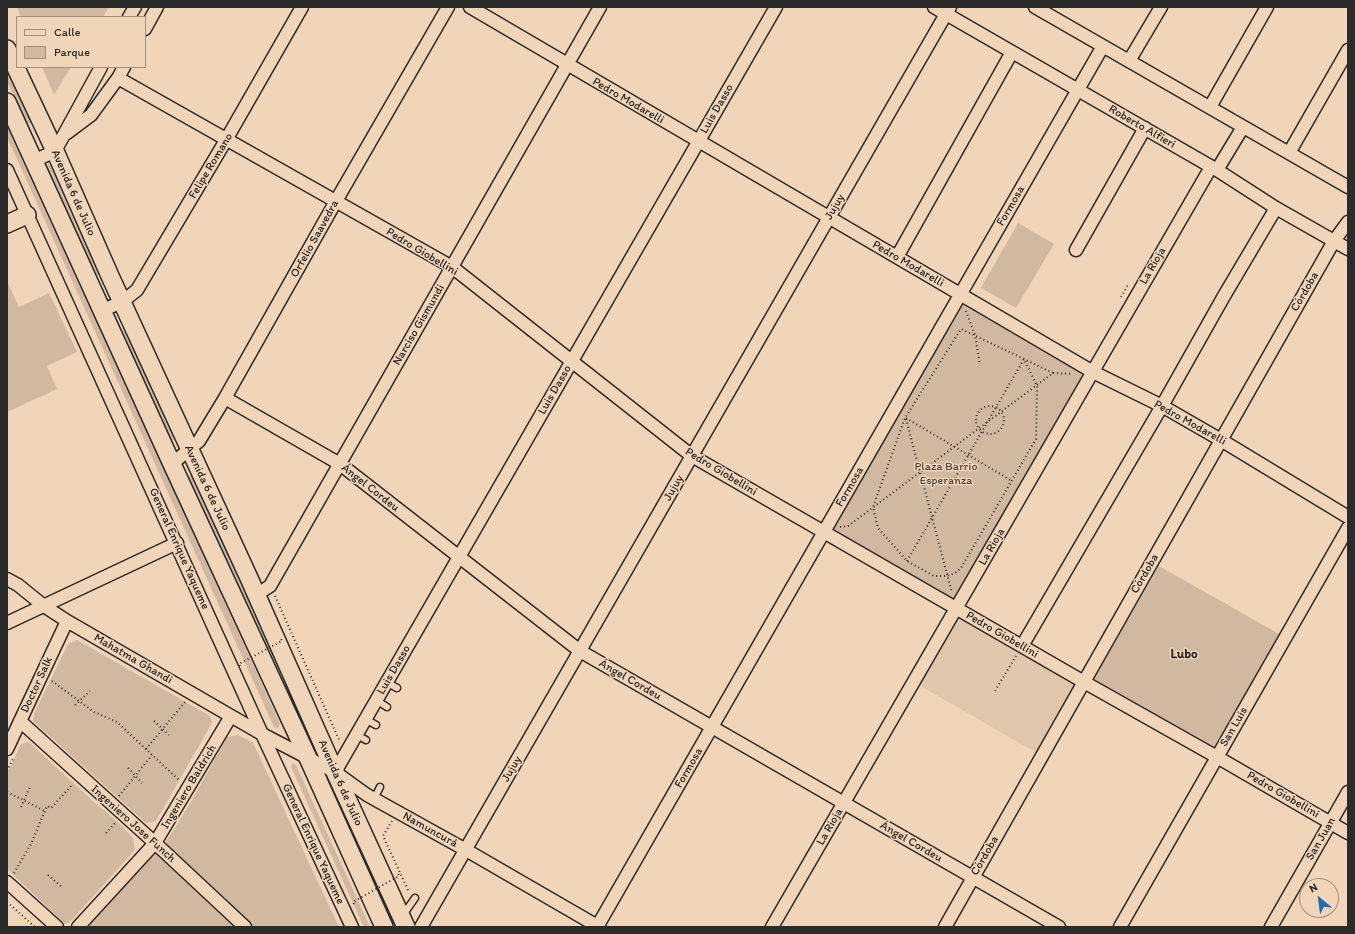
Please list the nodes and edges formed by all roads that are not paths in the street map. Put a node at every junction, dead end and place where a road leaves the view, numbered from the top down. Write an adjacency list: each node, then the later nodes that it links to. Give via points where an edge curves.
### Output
1 (135, 7): 14 (street)
2 (158, 7): 15 (street)
3 (302, 7): 32 (street, Felipe Romano)
4 (448, 7): 40 (street, Orfelio Saavedra)
5 (470, 7): 21 (street, Pedro Modarelli)
6 (600, 7): 21 (street, Narciso Gismundi)
7 (776, 7): 33 (street, Luis Dasso)
8 (934, 7): 12 (street, Roberto Alfieri)
9 (1035, 7): 13 (street)
10 (1161, 7): 20 (street)
11 (1267, 7): 29 (street)
12 (948, 10): 19 (street, Roberto Alfieri); 43 (street, Jujuy)
13 (1054, 12): 16 (street)
14 (130, 16)
15 (146, 27)
16 (1103, 46): 20 (street); 27 (street, Formosa)
17 (7, 49): 22 (main road, Avenida 6 de Julio)
18 (1348, 50): 35 (street)
19 (1012, 52): 27 (street, Roberto Alfieri); 50 (street)
20 (1129, 61): 29 (street)
21 (567, 65): 33 (street, Pedro Modarelli); 51 (street, Narciso Gismundi)
22 (16, 66)
23 (17, 68): 34 (main road, Avenida 6 de Julio)
24 (100, 68): 34 (street)
25 (123, 68): 26 (street)
26 (118, 78): 32 (street, Pedro Giobellini); 34 (street, via 91,115)
27 (1078, 90): 31 (street, Roberto Alfieri); 52 (street, Formosa)
28 (7, 102): 36 (main road, Avenida 6 de Julio)
29 (1210, 107): 30 (street)
30 (1243, 127): 35 (street); 37 (street, La Rioja)
31 (1145, 128): 37 (street, Roberto Alfieri); 49 (street)
32 (226, 140): 40 (street, Pedro Giobellini); 53 (street, Felipe Romano, via 137,290)
33 (698, 142): 43 (street, Pedro Modarelli); 55 (street, Luis Dasso)
34 (58, 144): 36 (street); 53 (main road, Avenida 6 de Julio)
35 (1289, 153): 39 (street)
36 (34, 161): 54 (main road, Avenida 6 de Julio)
37 (1214, 168): 41 (street, Roberto Alfieri); 56 (street, La Rioja)
38 (7, 170): 42 (street, General Enrique Yaqueme)
39 (1348, 187)
40 (336, 201): 51 (street, Pedro Giobellini); 57 (street, Orfelio Saavedra)
41 (1276, 208): 47 (street, Roberto Alfieri); 58 (street)
42 (26, 213): 44 (main road); 46 (main road); 67 (street, General Enrique Yaqueme)
43 (829, 218): 50 (street, Pedro Modarelli); 61 (street, Jujuy)
44 (7, 221)
45 (1348, 222): 47 (street, Córdoba)
46 (7, 224)
47 (1334, 241): 48 (street, Roberto Alfieri); 59 (street, Córdoba)
48 (1348, 249)
49 (1076, 250)
50 (896, 257): 52 (street, Pedro Modarelli)
51 (452, 267): 55 (street, Pedro Giobellini); 63 (street, Narciso Gismundi)
52 (960, 294): 56 (street, Pedro Modarelli); 66 (street, Formosa)
53 (122, 302): 54 (street, Felipe Romano); 60 (main road, Avenida 6 de Julio)
54 (103, 310): 62 (main road, Avenida 6 de Julio)
55 (572, 362): 61 (street, Pedro Giobellini); 68 (street, Luis Dasso)
56 (1093, 372): 58 (street, Pedro Modarelli); 72 (street, La Rioja)
57 (225, 398): 60 (street, Orfelio Saavedra, via 199,441); 63 (street, Ángel Cordeu)
58 (1162, 406): 59 (street, Pedro Modarelli); 75 (street)
59 (1221, 440): 64 (street, Pedro Modarelli); 78 (street, Córdoba)
60 (190, 449): 62 (street, Orfelio Saavedra); 70 (main road, Avenida 6 de Julio)
61 (692, 456): 66 (street, Pedro Giobellini); 76 (street, Jujuy)
62 (172, 464): 88 (main road, Avenida 6 de Julio)
63 (340, 464): 68 (street, Ángel Cordeu); 70 (street, Narciso Gismundi, via 270,586)
64 (1348, 517)
65 (1348, 528): 87 (street, San Luis)
66 (824, 532): 72 (street, Pedro Giobellini); 84 (street, Formosa)
67 (177, 543): 71 (street); 85 (street, General Enrique Yaqueme)
68 (459, 557): 76 (street, Ángel Cordeu); 77 (street, Luis Dasso)
69 (7, 579): 71 (street, Mahatma Ghandi, via 18,584)
70 (256, 595): 89 (main road, Avenida 6 de Julio)
71 (44, 606): 73 (street, Mahatma Ghandi); 74 (street)
72 (956, 608): 75 (street, Pedro Giobellini); 93 (street, La Rioja)
73 (66, 621): 82 (street, Mahatma Ghandi); 83 (street, Doctor Salk)
74 (7, 623)
75 (1022, 646): 78 (street, Pedro Giobellini)
76 (580, 651): 84 (street, Ángel Cordeu); 97 (street, Jujuy)
77 (386, 682): 79 (lane); 80 (street, Luis Dasso)
78 (1084, 682): 87 (street, Pedro Giobellini); 98 (street, Córdoba)
79 (397, 688)
80 (376, 700): 81 (lane); 89 (street, Luis Dasso, via 371,722 345,754)
81 (387, 707)
82 (232, 716): 85 (street, Mahatma Ghandi); 96 (street, Ingeniero Baldrich)
83 (20, 722): 86 (street, Doctor Salk); 96 (street, Ingeniero Jose Funch, via 118,818)
84 (712, 727): 93 (street, Ángel Cordeu); 108 (street, Formosa)
85 (262, 734): 88 (street, Namuncurá); 105 (street, General Enrique Yaqueme)
86 (10, 753)
87 (1217, 757): 94 (street, Pedro Giobellini); 112 (street, San Luis)
88 (308, 758): 89 (street, Namuncurá); 106 (main road, Avenida 6 de Julio)
89 (335, 772): 92 (street, Namuncurá); 101 (main road, Avenida 6 de Julio)
90 (380, 787): 92 (lane)
91 (1348, 792): 94 (street, San Juan)
92 (374, 799): 97 (street, Namuncurá)
93 (844, 803): 98 (street, Ángel Cordeu); 109 (street, La Rioja)
94 (1331, 822): 95 (street, Pedro Giobellini); 113 (street, San Juan)
95 (1348, 832)
96 (155, 843): 103 (street, Ingeniero Baldrich); 104 (street, Ingeniero Jose Funch)
97 (466, 850): 107 (street, Jujuy); 108 (street, Namuncurá)
98 (973, 877): 110 (street, Córdoba); 111 (street, Ángel Cordeu)
99 (9, 879): 102 (street)
100 (414, 900): 101 (lane)
101 (404, 922)
102 (57, 927)
103 (78, 927)
104 (246, 927)
105 (352, 927)
106 (384, 927)
107 (422, 927)
108 (598, 927)
109 (772, 927)
110 (945, 927)
111 (1060, 927)
112 (1120, 927)
113 (1271, 927)

